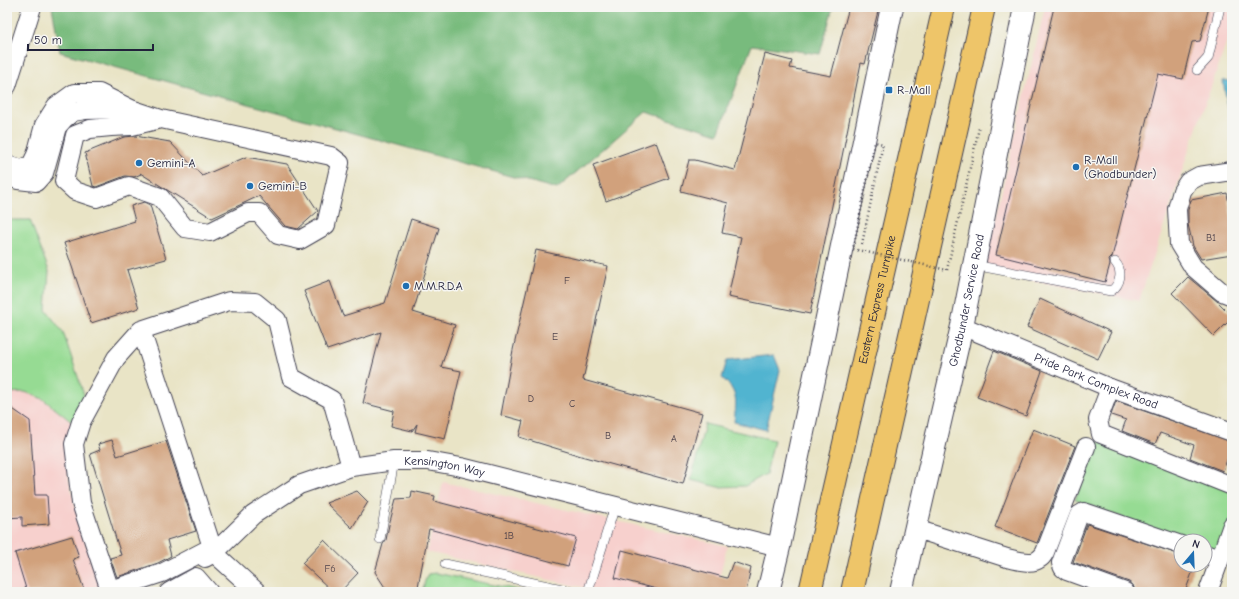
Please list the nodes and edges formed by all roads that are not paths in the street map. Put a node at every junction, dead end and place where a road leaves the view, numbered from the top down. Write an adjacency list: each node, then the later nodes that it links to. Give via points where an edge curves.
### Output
1 (32, 7): 8 (street)
2 (892, 7): 30 (street)
3 (944, 7): 42 (main road, Eastern Express Turnpike)
4 (984, 7): 43 (main road)
5 (1025, 7): 15 (street, Ghodbunder Service Road)
6 (1220, 7): 7 (lane, via 1208,58)
7 (1197, 70)
8 (7, 86)
9 (160, 119): 9 (street, via 132,126 90,129 75,135 64,181 75,191 96,198 129,186 160,197 185,228 210,232 248,213 260,213 278,235 300,240 326,225 340,163 331,156); 10 (street, via 131,109 73,112 57,127)
10 (40, 161): 11 (street, via 22,169); 13 (street, via 44,173 42,183)
11 (7, 165)
12 (1232, 171): 16 (street, via 1199,176 1188,182 1182,191 1177,209 1179,244 1193,267 1222,292)
13 (7, 176)
14 (1115, 262): 15 (lane, via 1120,272 1118,283 1111,291)
15 (974, 265): 17 (street, Ghodbunder Service Road)
16 (1232, 296)
17 (962, 326): 19 (street, Pride Park Complex Road); 27 (street, Ghodbunder Service Road)
18 (141, 330): 18 (street, via 212,547 162,573 110,590 81,503 74,444 80,422 116,358); 23 (street, via 229,301 255,302 277,320 291,377 332,400)
19 (1110, 388): 20 (street, Pride Park Complex Road); 24 (street, via 1098,420 1101,434)
20 (1232, 432)
21 (1086, 447): 27 (street, via 1046,552 1039,560 1034,562 1007,558)
22 (394, 461): 23 (street, Kensington Way); 25 (street, Kensington Way, via 428,462 461,467); 28 (lane)
23 (350, 467): 31 (street, Kensington Way, via 299,485 253,515)
24 (1232, 486)
25 (615, 506): 30 (street, Kensington Way); 40 (lane)
26 (1232, 525): 32 (street)
27 (916, 529): 44 (street, Ghodbunder Service Road)
28 (380, 539)
29 (1173, 542): 45 (street, via 1084,512 1079,515 1062,563 1063,568)
30 (779, 547): 41 (street)
31 (214, 553): 35 (street, Kensington Way, via 186,570); 38 (street)
32 (1213, 556)
33 (446, 564): 39 (lane)
34 (1211, 573): 46 (street)
35 (137, 592)
36 (169, 592): 37 (street, via 196,577)
37 (209, 592)
38 (257, 592)
39 (576, 592)
40 (588, 592)
41 (768, 592)
42 (810, 592)
43 (852, 592)
44 (901, 592)
45 (1125, 592)
46 (1208, 592)

